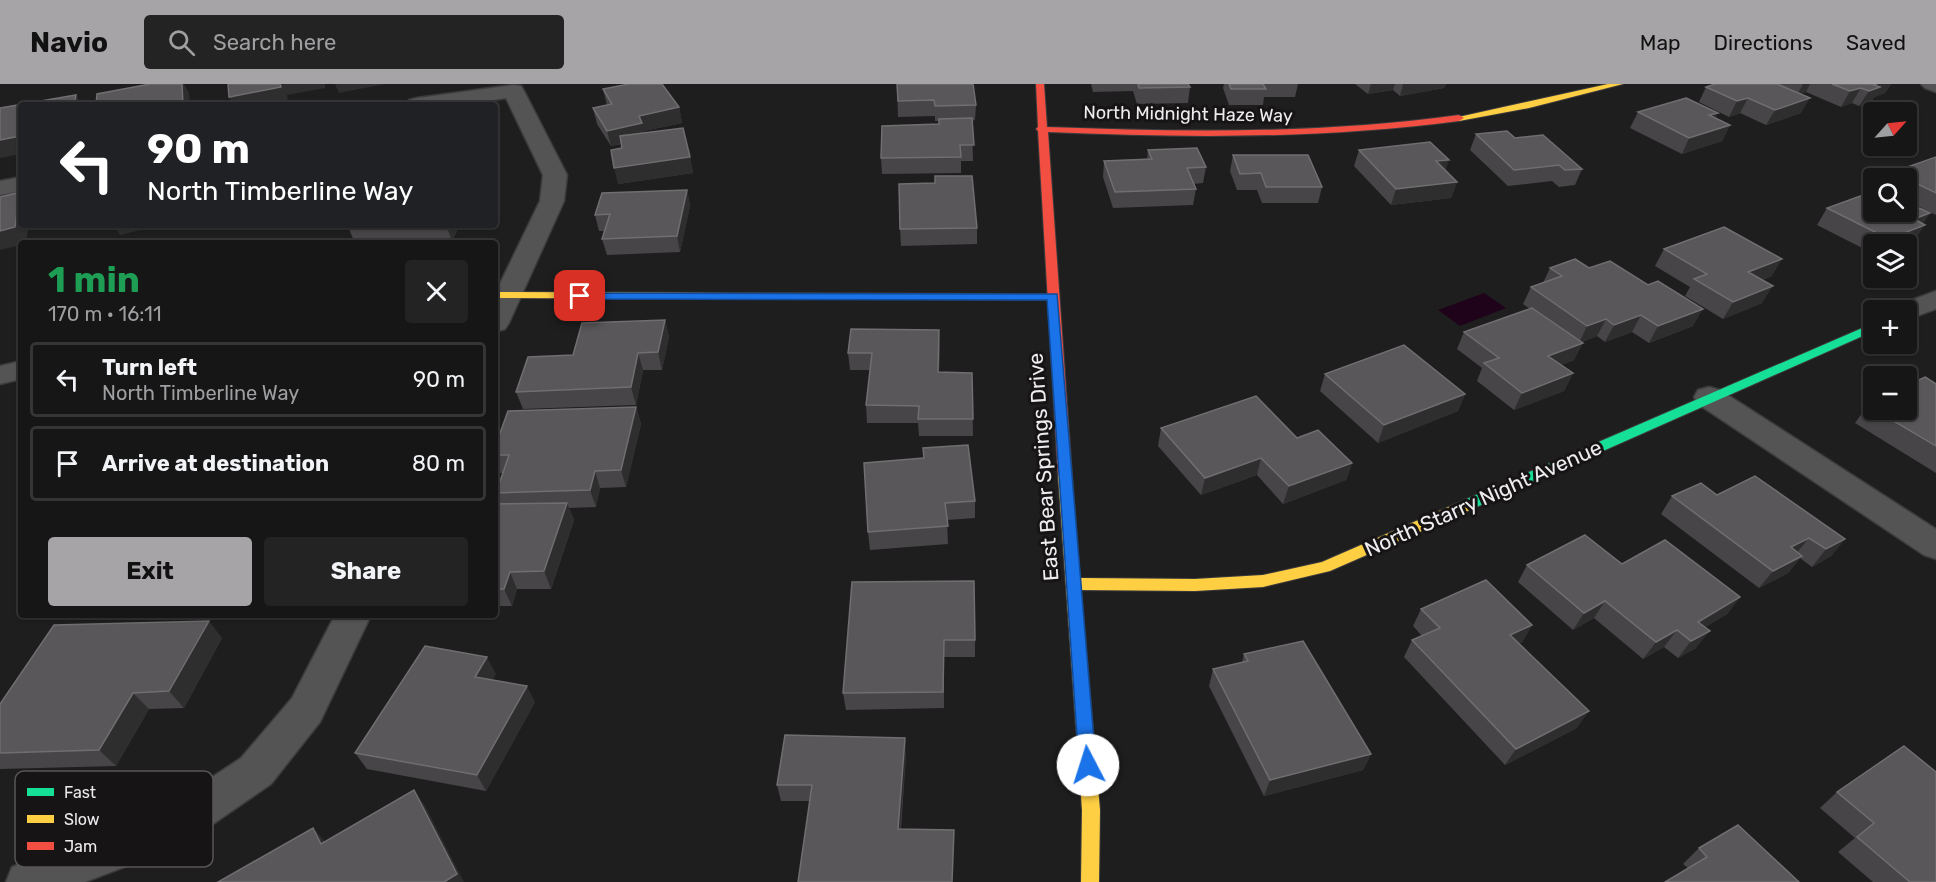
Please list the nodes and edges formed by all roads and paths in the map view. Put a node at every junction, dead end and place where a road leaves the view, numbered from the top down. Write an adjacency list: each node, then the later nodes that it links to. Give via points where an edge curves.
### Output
1 (1040, 84): 4 (street, East Bear Springs Drive)
2 (1619, 84): 4 (street, North Midnight Haze Way, via 1547,103 1393,127 1255,136)
3 (439, 102): 7 (street, via 513,92 555,175 552,201)
4 (1041, 129): 8 (street, East Bear Springs Drive)
5 (18, 185): 6 (street)
6 (0, 188)
7 (502, 295): 8 (street); 9 (street)
8 (1053, 297): 15 (street, East Bear Springs Drive)
9 (498, 311)
10 (1863, 331): 13 (street, North Starry Night Avenue)
11 (18, 371): 12 (street)
12 (0, 375)
13 (1709, 397): 14 (street); 15 (street, North Starry Night Avenue, via 1325,567 1263,581)
14 (1936, 546)
15 (1072, 584): 20 (street, East Bear Springs Drive, via 1091,810)
16 (352, 618): 17 (street, via 306,710 256,771)
17 (213, 800)
18 (69, 867): 19 (street)
19 (28, 882)
20 (1090, 882)

